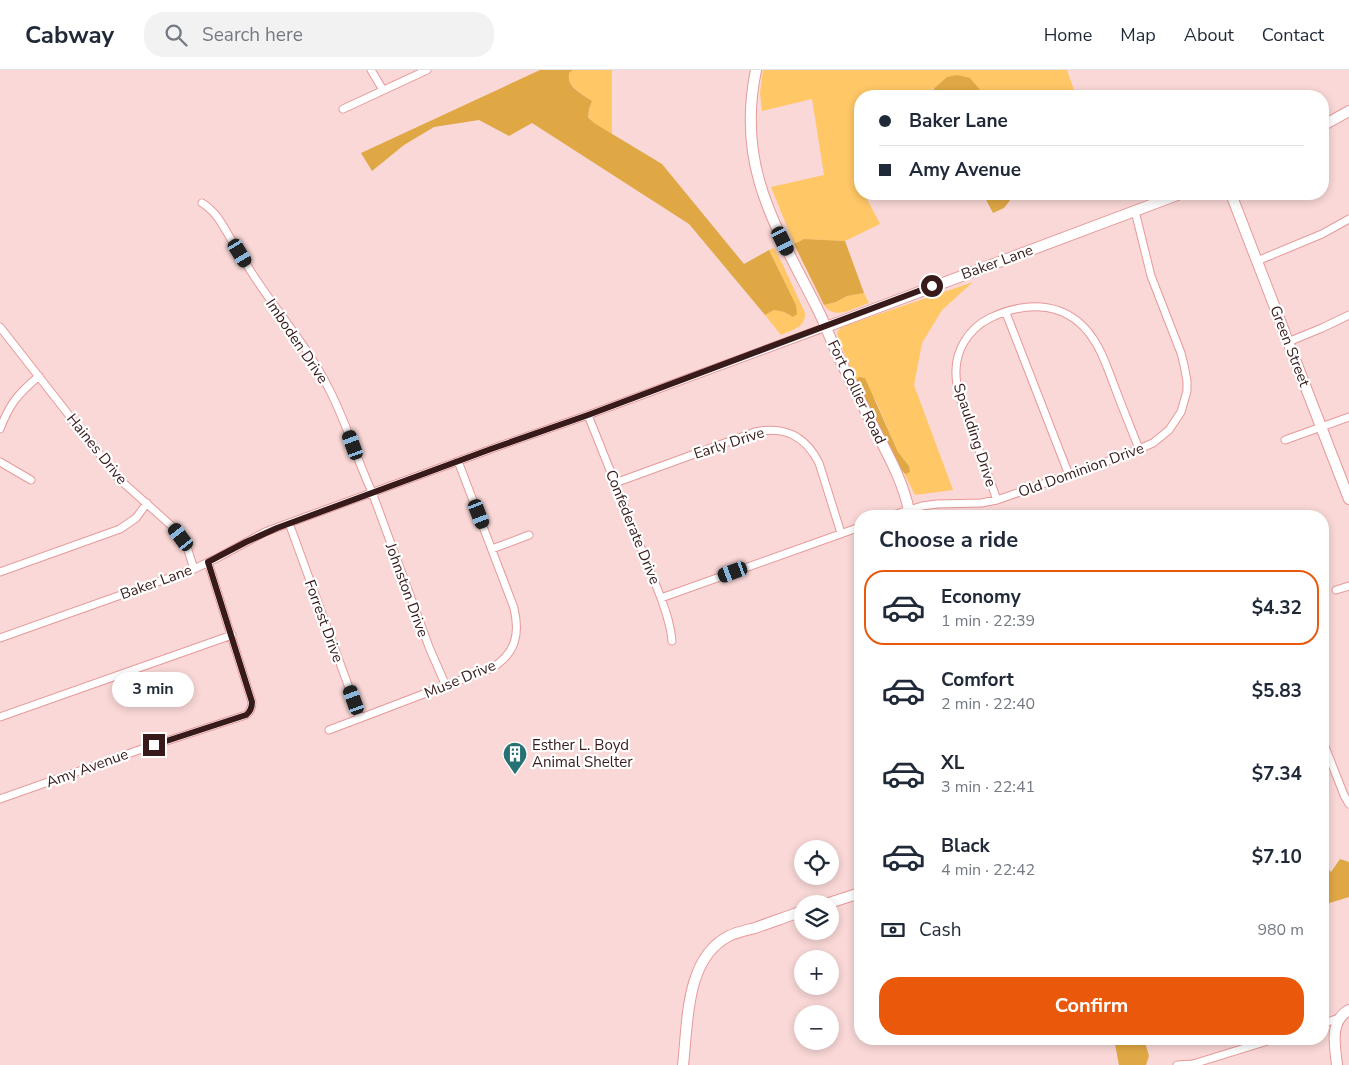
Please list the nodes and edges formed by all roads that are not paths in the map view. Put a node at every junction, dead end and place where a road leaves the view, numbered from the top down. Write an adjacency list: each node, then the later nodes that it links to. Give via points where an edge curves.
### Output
1 (371, 70): 4 (street)
2 (427, 70): 4 (street)
3 (756, 70): 17 (street, Fort Collier Road, via 750,132 757,177 774,223)
4 (383, 90): 5 (street)
5 (343, 109)
6 (1349, 111): 7 (street)
7 (1329, 122)
8 (1164, 200): 11 (street, Baker Lane)
9 (1233, 200): 13 (street, Green Street)
10 (202, 203): 31 (street, Imboden Drive, via 219,218 261,287 318,369 338,408)
11 (1135, 211): 17 (street, Baker Lane); 25 (street, Old Dominion Drive, via 1150,276 1181,353 1187,381 1184,402 1176,421 1161,437)
12 (1349, 219): 13 (street)
13 (1257, 261): 18 (street, Green Street)
14 (1006, 313): 25 (street, Spaulding Drive, via 1026,307 1045,307 1064,313 1085,329 1100,350); 28 (street); 33 (street, Spaulding Drive, via 990,318 972,331 960,348 956,366 959,394)
15 (1349, 315): 18 (street)
16 (0, 327): 19 (street, Haines Drive)
17 (826, 327): 20 (street, Baker Lane); 35 (street, Fort Collier Road, via 902,485)
18 (1288, 342): 22 (street, Green Street)
19 (39, 376): 23 (street, via 16,398); 34 (street, Haines Drive, via 119,479)
20 (588, 415): 26 (street, Baker Lane); 30 (street, Confederate Drive)
21 (1349, 417): 22 (street)
22 (1322, 428): 24 (street); 32 (street, Green Street)
23 (0, 429)
24 (1285, 440)
25 (1139, 449): 28 (street, Old Dominion Drive)
26 (458, 460): 31 (street, Baker Lane); 41 (street, Muse Drive)
27 (0, 462): 29 (street)
28 (1070, 475): 33 (street, Old Dominion Drive)
29 (31, 480)
30 (615, 482): 39 (street, Early Drive, via 754,432 783,431 802,440 815,454); 47 (street, Confederate Drive)
31 (372, 492): 37 (street, Baker Lane); 51 (street, Johnston Drive)
32 (1349, 499)
33 (997, 500): 36 (street, Old Dominion Drive, via 937,504)
34 (147, 503): 43 (street, Haines Drive, via 181,537); 44 (street, via 136,518 120,529)
35 (909, 510)
36 (919, 510)
37 (289, 523): 42 (street, Baker Lane); 53 (street, Forrest Drive)
38 (854, 529): 39 (street)
39 (842, 533): 47 (street)
40 (529, 535): 41 (street)
41 (492, 549): 51 (street, Muse Drive, via 514,608 517,628 514,643 499,664)
42 (208, 562): 43 (street, Baker Lane); 48 (street)
43 (194, 569): 49 (street, Baker Lane)
44 (0, 572)
45 (1349, 586): 46 (street)
46 (1336, 590)
47 (661, 598): 50 (street, Confederate Drive, via 672,631)
48 (232, 635): 52 (street); 56 (street, Amy Avenue, via 252,702 246,715)
49 (0, 638)
50 (672, 642)
51 (446, 686): 53 (street, Muse Drive)
52 (0, 717)
53 (360, 718): 54 (street, Muse Drive)
54 (330, 730)
55 (1329, 757): 57 (street)
56 (0, 799)
57 (1349, 804)
58 (854, 895): 59 (street)
59 (839, 900)
60 (794, 914): 65 (street, via 729,936 706,958 691,992)
61 (1349, 1010): 62 (street)
62 (1339, 1018): 63 (street); 67 (street, via 1335,1031)
63 (1329, 1022)
64 (1255, 1045): 66 (street, via 1193,1064)
65 (683, 1065)
66 (1177, 1065)
67 (1337, 1065)

